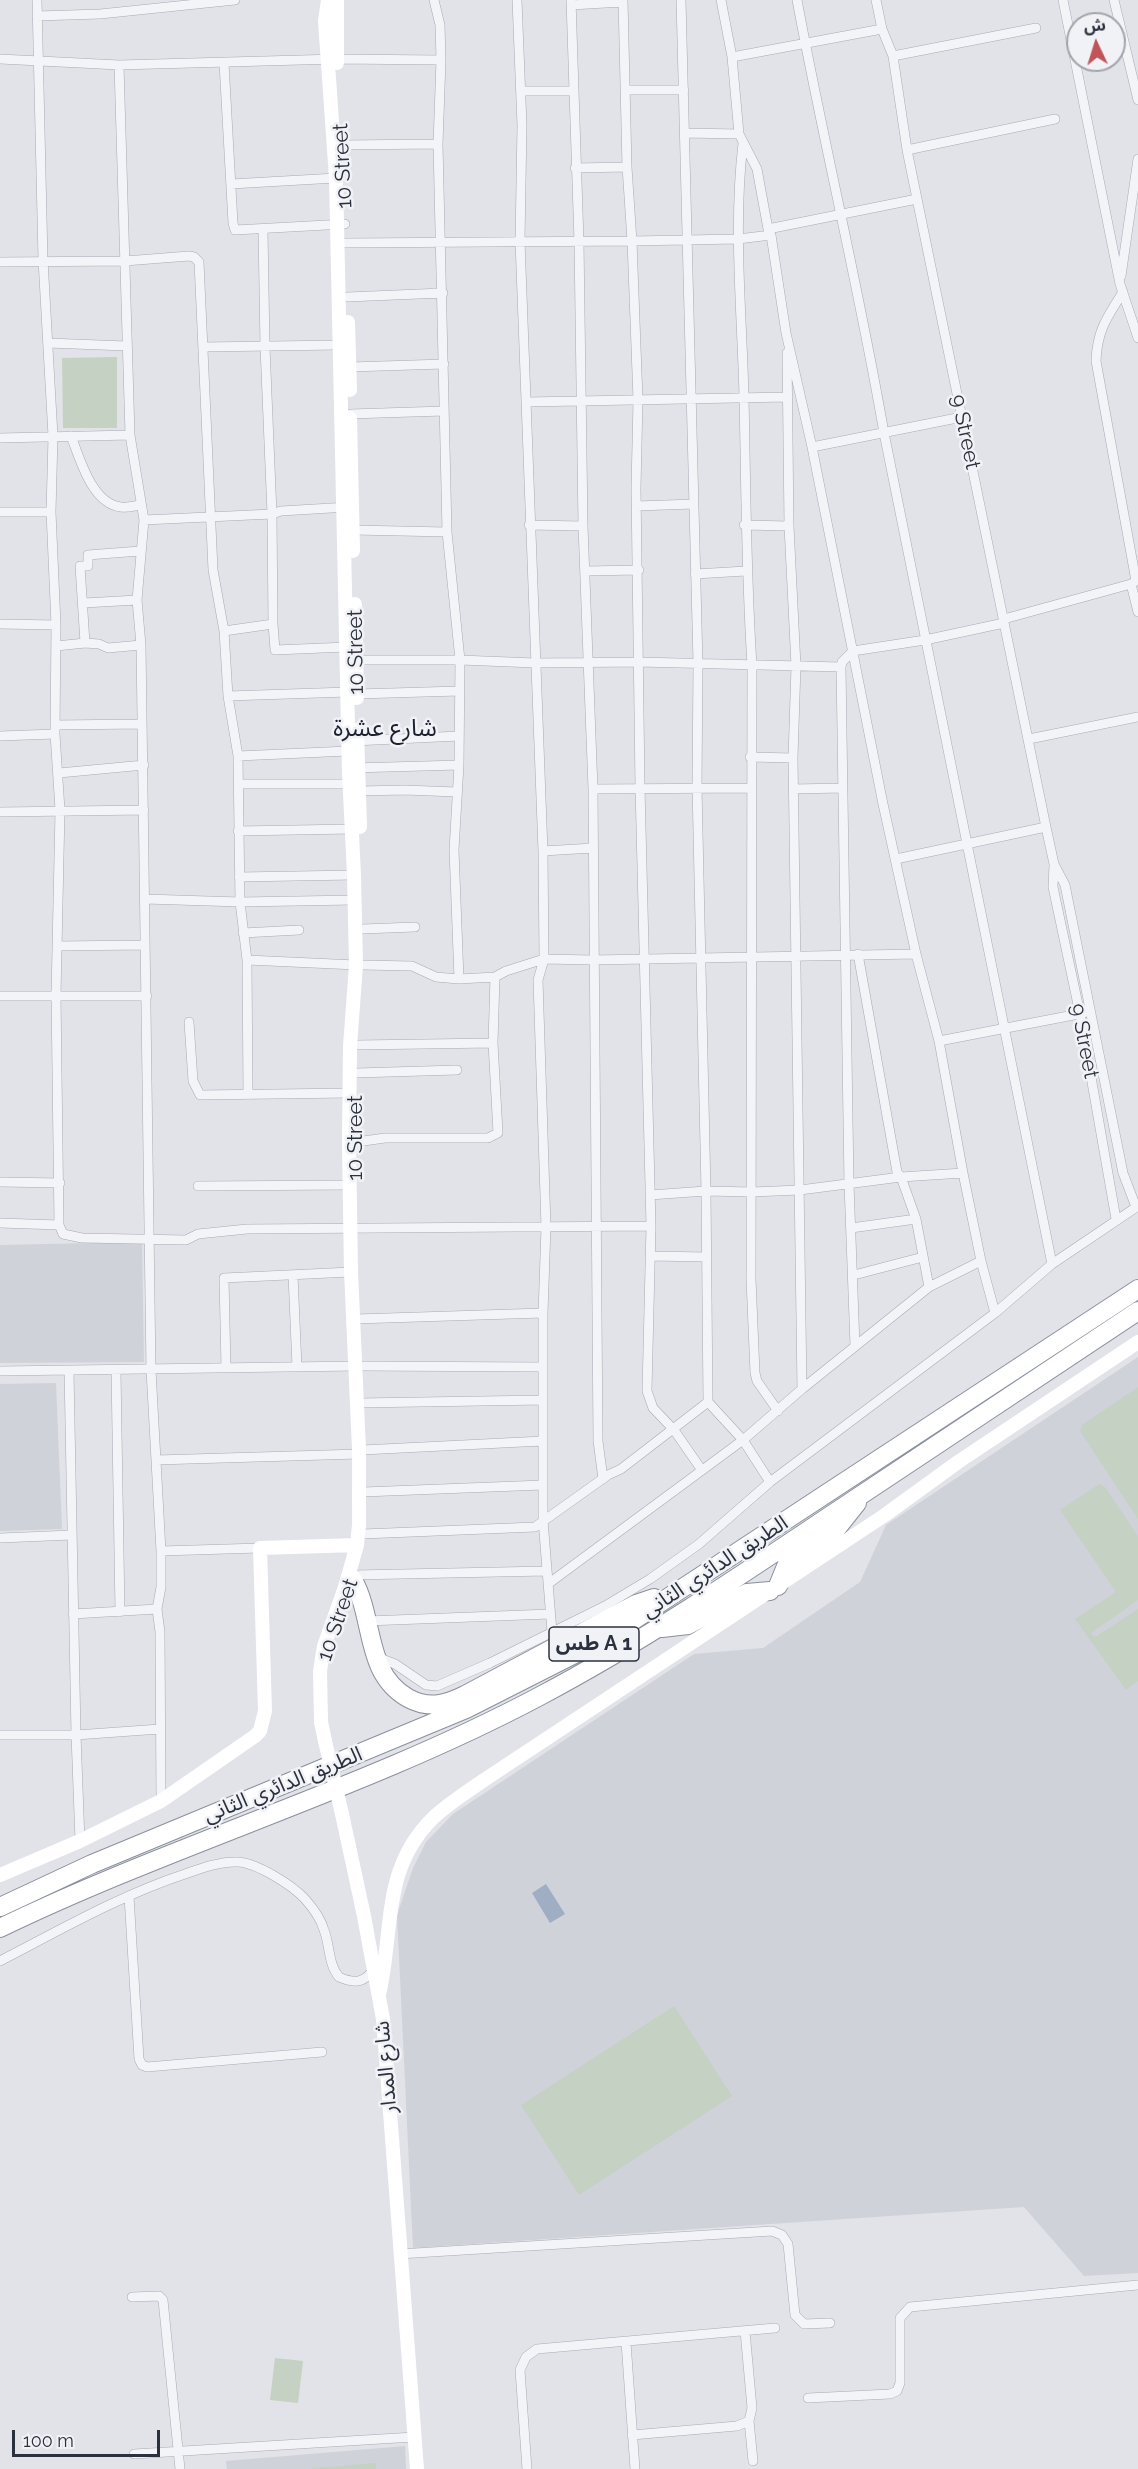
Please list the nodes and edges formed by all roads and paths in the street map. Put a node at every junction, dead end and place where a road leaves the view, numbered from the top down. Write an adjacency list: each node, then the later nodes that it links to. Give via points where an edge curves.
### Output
1 (37, 0): 16 (street)
2 (236, 0): 15 (street)
3 (328, 0): 24 (main road, 10 Street, via 325,21)
4 (337, 0): 24 (main road, 10 Street)
5 (434, 0): 25 (street, via 440,24)
6 (517, 0): 30 (street)
7 (681, 0): 29 (street)
8 (721, 0): 21 (street)
9 (796, 0): 19 (street)
10 (876, 0): 17 (street, 9 Street)
11 (1063, 0): 59 (street)
12 (1114, 0): 32 (street)
13 (623, 1): 14 (street); 28 (street)
14 (571, 2): 31 (street)
15 (192, 3): 16 (street)
16 (37, 16): 23 (street)
17 (882, 28): 19 (street); 20 (street, 9 Street)
18 (1036, 28): 20 (street)
19 (805, 44): 21 (street); 45 (street)
20 (893, 56): 38 (street, 9 Street)
21 (732, 57): 35 (street)
22 (0, 59): 23 (street)
23 (37, 60): 27 (street); 56 (street)
24 (333, 60): 25 (street); 26 (street); 37 (main road, 10 Street); 42 (main road, 10 Street)
25 (441, 60): 36 (street)
26 (224, 63): 27 (street); 43 (street)
27 (119, 65): 57 (street)
28 (626, 90): 29 (street); 40 (street)
29 (684, 90): 34 (street)
30 (520, 91): 31 (street); 51 (street)
31 (573, 91): 41 (street)
32 (1138, 100)
33 (1055, 118): 38 (street)
34 (685, 133): 35 (street); 50 (street)
35 (741, 139): 48 (street, via 757,169); 49 (street)
36 (438, 144): 37 (street); 55 (street)
37 (341, 145): 46 (main road, 10 Street)
38 (907, 150): 44 (street, 9 Street)
39 (1138, 161): 59 (street)
40 (627, 167): 41 (street); 53 (street)
41 (575, 168): 52 (street)
42 (336, 178): 43 (street); 46 (main road, 10 Street)
43 (231, 184): 47 (street, via 235,230)
44 (917, 199): 45 (street); 79 (street, 9 Street)
45 (840, 214): 48 (street); 80 (street)
46 (341, 224): 47 (street); 54 (main road, 10 Street); 65 (main road, 10 Street)
47 (263, 230): 67 (street)
48 (770, 232): 49 (street); 62 (street)
49 (738, 238): 50 (street); 72 (street)
50 (687, 240): 53 (street); 73 (street)
51 (520, 241): 52 (street); 55 (street); 75 (street)
52 (579, 242): 53 (street); 76 (street)
53 (632, 242): 74 (street)
54 (346, 243): 55 (street); 61 (main road, 10 Street)
55 (440, 243): 60 (street)
56 (43, 260): 57 (street); 58 (street); 64 (street)
57 (125, 261): 66 (street); 68 (street, via 189,256 197,259)
58 (0, 262)
59 (1122, 288): 63 (street); 106 (street, via 1102,325 1096,361 1136,580)
60 (443, 293): 61 (street); 69 (street)
61 (347, 297): 70 (main road, 10 Street)
62 (786, 333): 71 (street); 85 (street)
63 (1138, 338)
64 (48, 343): 66 (street); 82 (street)
65 (339, 345): 67 (street); 89 (main road, 10 Street)
66 (126, 346): 81 (street)
67 (265, 347): 68 (street); 92 (street)
68 (202, 348): 93 (street)
69 (444, 364): 70 (street); 77 (street)
70 (350, 367): 78 (main road, 10 Street)
71 (788, 397): 72 (street); 98 (street)
72 (744, 398): 73 (street); 96 (street)
73 (693, 399): 74 (street); 86 (street)
74 (638, 400): 76 (street); 88 (street)
75 (527, 402): 76 (street); 95 (street)
76 (580, 402): 97 (street)
77 (444, 411): 78 (street); 100 (street)
78 (350, 414): 89 (main road, 10 Street)
79 (962, 417): 80 (street); 110 (street, 9 Street)
80 (884, 433): 85 (street); 115 (street)
81 (130, 435): 83 (street); 87 (street)
82 (53, 436): 83 (street); 84 (street); 91 (street)
83 (71, 436): 87 (street, via 98,492 109,503 121,507)
84 (0, 438)
85 (812, 447): 120 (street)
86 (694, 504): 88 (street); 105 (street)
87 (140, 505): 94 (street)
88 (637, 506): 102 (street)
89 (348, 507): 92 (street, via 281,510); 99 (main road, 10 Street); 119 (main road, 10 Street)
90 (0, 512): 91 (street)
91 (51, 512): 113 (street)
92 (272, 514): 93 (street); 112 (street)
93 (210, 518): 94 (street); 114 (street, via 213,570)
94 (144, 520): 101 (street)
95 (529, 525): 97 (street); 125 (street)
96 (744, 525): 98 (street); 104 (street)
97 (583, 526): 103 (street)
98 (789, 526): 128 (street)
99 (353, 530): 100 (street); 121 (main road, 10 Street)
100 (447, 532): 122 (street)
101 (140, 551): 107 (street); 108 (street, via 88,555 88,566 80,566)
102 (639, 570): 103 (street); 124 (street)
103 (586, 571): 123 (street)
104 (746, 571): 105 (street); 127 (street)
105 (695, 574): 126 (street)
106 (1131, 584): 109 (street); 110 (street)
107 (138, 600): 108 (street); 117 (street)
108 (84, 603): 116 (street)
109 (1138, 612)
110 (1004, 621): 115 (street); 138 (street, 9 Street)
111 (0, 624): 113 (street)
112 (273, 624): 114 (street); 119 (street, via 275,650)
113 (56, 625): 118 (street)
114 (224, 631): 132 (street)
115 (925, 640): 120 (street); 162 (street)
116 (86, 643): 117 (street, via 108,648); 118 (street)
117 (141, 645): 134 (street)
118 (56, 646): 135 (street)
119 (347, 647): 131 (main road, 10 Street)
120 (853, 651): 129 (street); 165 (street)
121 (357, 660): 122 (street); 131 (main road, 10 Street)
122 (460, 660): 125 (street); 130 (street)
123 (589, 662): 124 (street); 125 (street); 153 (street)
124 (639, 662): 126 (street); 150 (street)
125 (535, 663): 164 (street)
126 (698, 663): 127 (street); 149 (street)
127 (752, 665): 128 (street); 141 (street)
128 (796, 666): 129 (street); 142 (street)
129 (841, 667): 152 (street)
130 (459, 691): 131 (street); 137 (street)
131 (352, 693): 132 (street); 139 (main road, 10 Street)
132 (228, 696): 140 (street)
133 (1138, 717): 138 (street)
134 (142, 724): 135 (street); 143 (street)
135 (55, 730): 136 (street); 146 (street)
136 (0, 736)
137 (459, 736): 139 (street); 144 (street)
138 (1029, 739): 159 (street, 9 Street)
139 (351, 744): 140 (street); 145 (main road, 10 Street)
140 (238, 756): 147 (street)
141 (750, 757): 142 (street); 151 (street)
142 (793, 758): 154 (street)
143 (144, 765): 146 (street); 157 (street)
144 (459, 765): 145 (street); 155 (street)
145 (353, 768): 148 (main road, 10 Street)
146 (59, 773): 156 (street)
147 (238, 784): 148 (street); 161 (street)
148 (354, 787): 155 (street); 160 (main road, 10 Street); 173 (main road, 10 Street)
149 (697, 787): 150 (street); 151 (street); 184 (street)
150 (640, 788): 153 (street); 183 (street)
151 (751, 788): 182 (street)
152 (842, 788): 154 (street); 180 (street)
153 (593, 789): 163 (street)
154 (793, 789): 181 (street)
155 (456, 792): 190 (street)
156 (60, 810): 157 (street); 158 (street); 177 (street)
157 (144, 810): 169 (street)
158 (0, 812)
159 (1046, 827): 162 (street); 166 (street, 9 Street)
160 (351, 829): 161 (street); 167 (main road, 10 Street)
161 (238, 831): 168 (street)
162 (966, 845): 165 (street); 197 (street)
163 (594, 848): 164 (street); 187 (street)
164 (543, 851): 185 (street)
165 (896, 859): 179 (street)
166 (1054, 864): 194 (street, 9 Street, via 1065,885); 195 (street, 9 Street, via 1053,887)
167 (354, 875): 168 (street); 170 (main road, 10 Street)
168 (239, 877): 171 (street)
169 (145, 899): 171 (street); 176 (street)
170 (354, 900): 171 (street); 188 (main road, 10 Street)
171 (240, 902): 175 (street)
172 (415, 927): 173 (street)
173 (362, 929): 188 (main road, 10 Street)
174 (299, 930): 175 (street)
175 (243, 933): 186 (street)
176 (145, 945): 177 (street); 193 (street)
177 (57, 946): 191 (street)
178 (858, 954): 179 (street); 180 (street); 207 (street)
179 (916, 954): 198 (street)
180 (844, 955): 181 (street); 210 (street)
181 (796, 956): 182 (street); 213 (street)
182 (751, 957): 184 (street); 215 (street)
183 (644, 958): 184 (street); 187 (street); 216 (street)
184 (700, 958): 214 (street)
185 (544, 959): 187 (street); 189 (street); 223 (street, via 538,980)
186 (247, 960): 188 (street); 204 (street)
187 (593, 960): 224 (street)
188 (359, 965): 190 (street, via 412,966 436,977); 200 (main road, 10 Street); 203 (main road, 10 Street)
189 (495, 977): 190 (street); 199 (street)
190 (459, 978)
191 (56, 995): 192 (street); 193 (street); 209 (street)
192 (0, 996)
193 (147, 996): 227 (street)
194 (1092, 1012): 195 (street); 217 (street, 9 Street, via 1123,1173)
195 (1080, 1014): 197 (street); 219 (street, 9 Street)
196 (189, 1022): 204 (street, via 193,1081 200,1095)
197 (1003, 1028): 198 (street); 232 (street)
198 (939, 1041): 206 (street)
199 (493, 1043): 200 (street); 205 (street, via 498,1133 488,1138 385,1138)
200 (357, 1045): 202 (main road, 10 Street)
201 (457, 1070): 202 (street)
202 (356, 1073): 205 (main road, 10 Street)
203 (350, 1093): 204 (street); 205 (main road, 10 Street)
204 (248, 1095)
205 (353, 1142): 211 (main road, 10 Street); 225 (main road, 10 Street)
206 (963, 1173): 207 (street); 231 (street)
207 (901, 1177): 210 (street); 218 (street)
208 (0, 1182): 209 (street)
209 (60, 1183): 221 (street)
210 (849, 1184): 213 (street); 226 (street)
211 (351, 1185): 212 (street); 225 (main road, 10 Street)
212 (198, 1186)
213 (800, 1190): 215 (street); 252 (street)
214 (706, 1191): 215 (street); 216 (street); 229 (street)
215 (752, 1192): 256 (street, via 755,1373)
216 (650, 1195): 222 (street)
217 (1137, 1207): 219 (street)
218 (916, 1219): 226 (street); 230 (street)
219 (1116, 1219): 232 (street)
220 (0, 1223): 221 (street)
221 (59, 1225): 227 (street, via 68,1237)
222 (651, 1226): 224 (street); 228 (street)
223 (546, 1227): 224 (street); 225 (street); 239 (street)
224 (597, 1227): 263 (street, via 598,1447)
225 (354, 1228): 227 (street, via 247,1229 198,1234 186,1240); 233 (main road, 10 Street); 241 (main road, 10 Street)
226 (851, 1228): 235 (street)
227 (150, 1240): 248 (street)
228 (651, 1256): 229 (street); 257 (street, via 649,1402)
229 (707, 1257): 254 (street)
230 (923, 1257): 235 (street); 236 (street)
231 (981, 1261): 236 (street); 240 (street)
232 (1052, 1264): 240 (street)
233 (351, 1272): 234 (street); 244 (main road, 10 Street)
234 (293, 1275): 245 (street); 247 (street, via 224,1278)
235 (854, 1275): 243 (street)
236 (929, 1287): 243 (street)
237 (1138, 1289): 277 (highway, الطريق الدائري الثاني / طس A 1)
238 (1138, 1311): 267 (highway, الطريق الدائري الثاني / طس A 1)
239 (543, 1313): 241 (street); 246 (street)
240 (995, 1314): 264 (street)
241 (356, 1319): 244 (main road, 10 Street)
242 (1138, 1342): 278 (main road)
243 (855, 1346): 252 (street)
244 (356, 1366): 245 (street); 246 (street); 255 (main road, 10 Street); 260 (main road, 10 Street)
245 (297, 1367): 247 (street)
246 (543, 1367): 253 (street)
247 (226, 1368): 248 (street)
248 (152, 1370): 251 (street); 261 (street)
249 (0, 1371): 250 (street)
250 (69, 1371): 251 (street); 269 (street)
251 (116, 1371): 280 (street)
252 (802, 1389): 256 (street)
253 (543, 1400): 255 (street); 259 (street)
254 (708, 1402): 257 (street); 258 (street)
255 (358, 1403): 260 (main road, 10 Street)
256 (778, 1411): 258 (street)
257 (674, 1430): 262 (street); 263 (street)
258 (743, 1440): 262 (street); 264 (street)
259 (543, 1441): 260 (street); 265 (street)
260 (360, 1452): 261 (street); 266 (main road, 10 Street); 271 (main road, 10 Street)
261 (156, 1460): 273 (street)
262 (701, 1469): 276 (street)
263 (603, 1479): 268 (street)
264 (770, 1482): 285 (street, via 699,1544 650,1580)
265 (543, 1485): 266 (street); 268 (street)
266 (363, 1492): 271 (main road, 10 Street)
267 (863, 1494): 278 (highway, via 834,1532 788,1564); 284 (highway, الطريق الدائري الثاني / طس A 1)
268 (543, 1520): 271 (street, via 535,1527); 274 (street)
269 (72, 1535): 270 (street); 281 (street)
270 (0, 1538)
271 (360, 1539): 272 (main road); 275 (main road, 10 Street); 287 (main road, 10 Street, via 324,1646)
272 (260, 1548): 273 (street); 291 (main road, via 265,1711 260,1731)
273 (161, 1551): 279 (street)
274 (547, 1571): 275 (street); 276 (street)
275 (354, 1578): 283 (highway); 287 (main road, 10 Street)
276 (548, 1584): 282 (street)
277 (684, 1588): 286 (highway, via 636,1604 465,1695 435,1706 403,1695 381,1672); 295 (highway, الطريق الدائري الثاني / طس A 1, via 608,1637 466,1709)
278 (774, 1588): 284 (highway, via 737,1597 688,1625); 299 (main road, via 433,1818 411,1845 398,1871)
279 (158, 1609): 280 (street); 288 (street)
280 (120, 1612): 281 (street)
281 (73, 1614): 290 (street)
282 (550, 1614): 283 (street); 285 (street)
283 (367, 1621): 286 (highway)
284 (654, 1629): 296 (highway, الطريق الدائري الثاني / طس A 1, via 540,1696 459,1736)
285 (552, 1632): 286 (street, via 437,1686 426,1685 395,1664)
286 (375, 1657)
287 (320, 1671): 298 (main road, شارع المدار, bridge, via 321,1722)
288 (160, 1729): 290 (street); 291 (street)
289 (0, 1735): 290 (street)
290 (76, 1735): 292 (street)
291 (161, 1801): 292 (main road)
292 (80, 1841): 293 (main road)
293 (0, 1875)
294 (129, 1896): 297 (street); 298 (street, via 196,1870 245,1863 277,1879 309,1904 324,1929 332,1966 339,1977 360,1982); 300 (street, via 142,2065)
295 (0, 1907)
296 (0, 1928)
297 (0, 1961)
298 (374, 1969): 299 (main road, شارع المدار)
299 (380, 1995): 301 (main road, شارع المدار)
300 (322, 2052)
301 (399, 2254): 304 (street, via 772,2231 782,2235 788,2244 795,2315 804,2324); 311 (main road, شارع المدار)
302 (1138, 2286): 308 (street, via 910,2307 900,2318 897,2391)
303 (132, 2297): 312 (street, via 159,2296 163,2300)
304 (830, 2323)
305 (775, 2328): 306 (street)
306 (745, 2331): 307 (street); 309 (street, via 752,2408)
307 (626, 2342): 310 (street); 317 (street, via 537,2349 526,2358 520,2370)
308 (808, 2398)
309 (749, 2421): 310 (street, via 738,2426); 314 (street)
310 (632, 2435): 318 (street)
311 (414, 2437): 312 (street); 316 (main road, شارع المدار)
312 (178, 2453): 313 (street); 315 (street)
313 (134, 2454)
314 (753, 2461)
315 (180, 2469)
316 (417, 2469)
317 (527, 2469)
318 (635, 2469)

